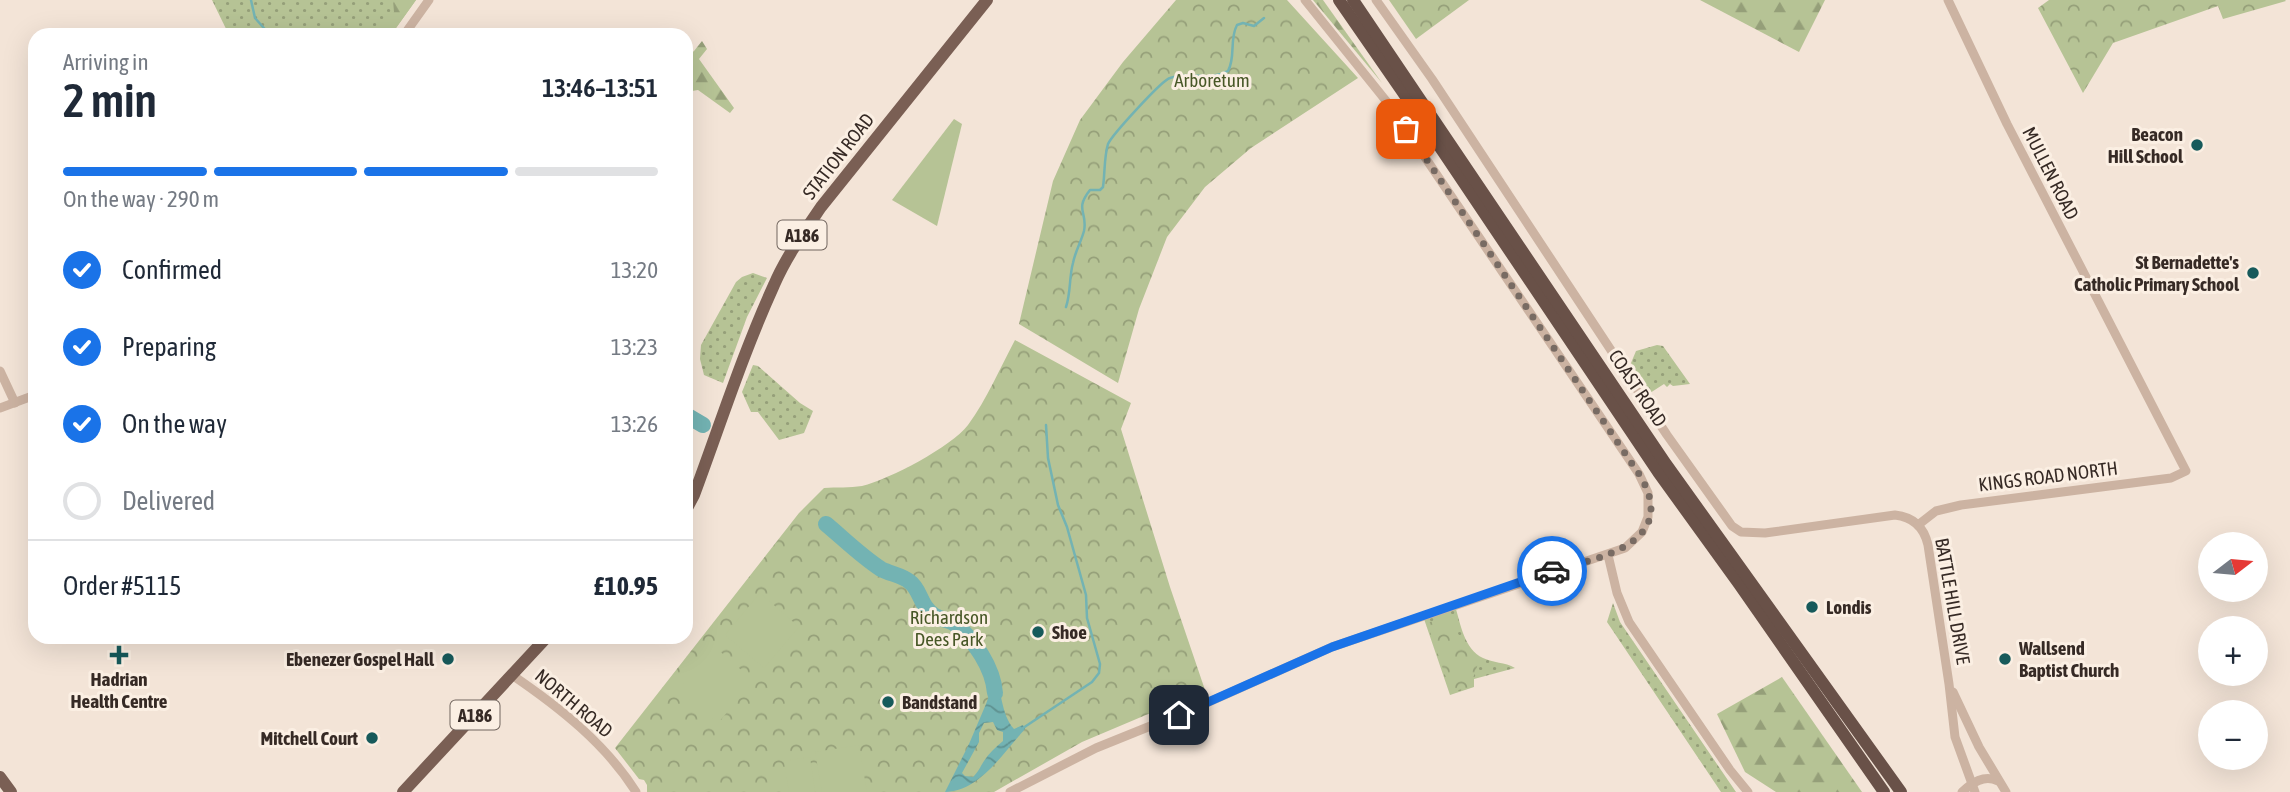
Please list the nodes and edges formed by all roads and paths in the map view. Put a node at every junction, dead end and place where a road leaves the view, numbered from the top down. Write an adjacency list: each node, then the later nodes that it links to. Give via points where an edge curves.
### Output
1 (429, 0): 8 (street)
2 (987, 0): 14 (main road, STATION ROAD / A186, via 801,237 775,282 747,349)
3 (1305, 0): 16 (street, via 1391,107 1643,481 1650,499 1642,532 1632,543)
4 (1339, 0): 28 (highway, COAST ROAD, via 1657,472)
5 (1353, 0): 29 (highway, COAST ROAD, via 1666,464)
6 (1376, 0): 15 (street, COAST ROAD, via 1731,526 1754,534 1889,516 1909,518)
7 (1948, 0): 13 (street, MULLEN ROAD)
8 (409, 28)
9 (0, 372): 11 (street)
10 (28, 398): 11 (street)
11 (15, 403): 12 (street)
12 (0, 408)
13 (2186, 471): 15 (street, KINGS ROAD NORTH, via 2171,478 1954,506 1936,511)
14 (693, 497)
15 (1918, 525): 19 (street, BATTLE HILL DRIVE, via 1928,545)
16 (1608, 555): 26 (street, via 1332,647 1096,748); 27 (street, via 1629,622)
17 (541, 644): 18 (main road, A186)
18 (512, 676): 24 (main road, A186); 25 (street, NORTH ROAD, via 593,737)
19 (1949, 684): 21 (street, BATTLE HILL DRIVE); 22 (street, BATTLE HILL DRIVE, via 1955,737)
20 (0, 777): 23 (main road)
21 (1999, 782): 22 (street, via 1989,778); 31 (street, BATTLE HILL DRIVE)
22 (1972, 788): 30 (street)
23 (11, 792)
24 (403, 792)
25 (636, 792)
26 (1010, 792)
27 (1748, 792)
28 (1884, 792)
29 (1901, 792)
30 (1962, 792)
31 (2006, 792)

